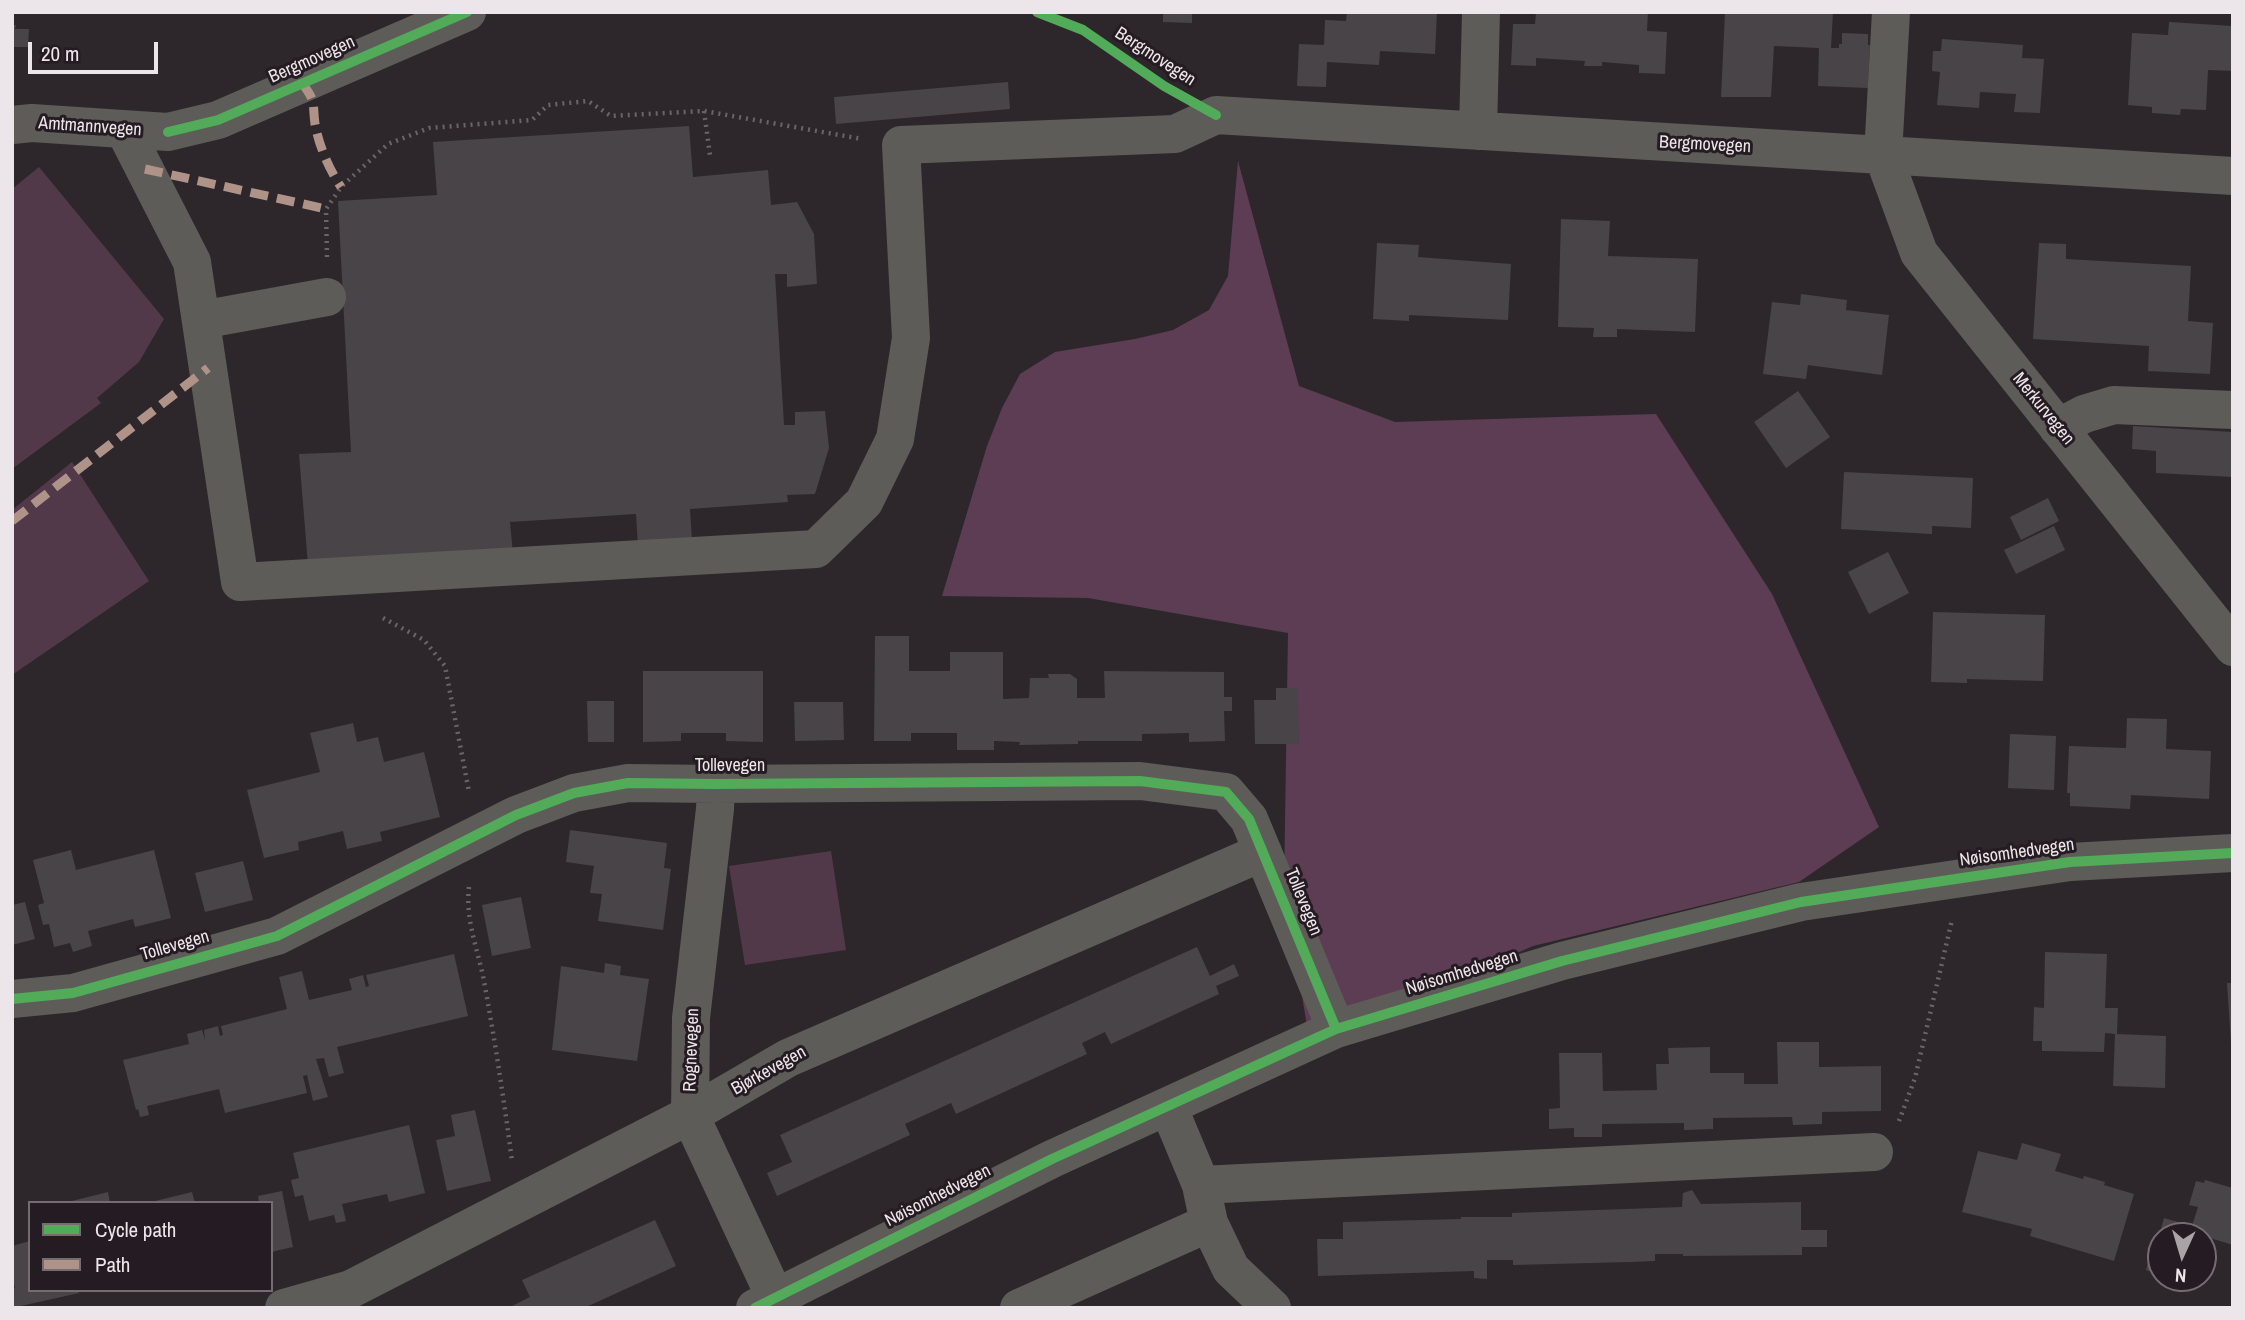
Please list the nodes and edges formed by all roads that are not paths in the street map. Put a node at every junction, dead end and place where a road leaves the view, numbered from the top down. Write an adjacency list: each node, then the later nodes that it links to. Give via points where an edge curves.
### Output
1 (467, 12): 7 (street, Bergmovegen, via 218,120)
2 (1481, 12): 6 (street)
3 (1891, 12): 8 (street)
4 (12, 125): 5 (street, Amtmannvegen)
5 (124, 129): 7 (street, Amtmannvegen); 11 (street, via 192,262)
6 (1478, 131): 8 (street, Bergmovegen); 11 (street, Bergmovegen, via 1216,115 1175,134 901,145 911,338 895,439 864,502 816,549 240,582)
7 (168, 132)
8 (1883, 155): 9 (street, Bergmovegen); 13 (street, Merkurvegen, via 1919,253)
9 (2233, 176)
10 (327, 297): 11 (street)
11 (201, 320)
12 (2233, 410): 13 (street, via 2113,405)
13 (2058, 428): 14 (street, Merkurvegen)
14 (2233, 647)
15 (716, 784): 16 (street, Tollevegen, via 1140,781 1226,792 1249,819); 18 (street, Tollevegen, via 628,783 574,793 516,815 277,936 73,993); 21 (street, Rognevegen, via 691,1018)
16 (1263, 852): 19 (street, Tollevegen); 21 (street, Bjørkevegen, via 788,1058)
17 (2233, 853): 19 (street, Nøisomhedvegen, via 2070,862 1801,902 1562,961)
18 (12, 999)
19 (1336, 1029): 20 (street, Nøisomhedvegen)
20 (1168, 1106): 23 (street); 25 (street, Nøisomhedvegen)
21 (690, 1115): 25 (street, Rognevegen); 26 (street, Bjørkevegen, via 351,1289)
22 (1874, 1152): 23 (street)
23 (1201, 1185): 24 (street)
24 (1209, 1223): 27 (street); 28 (street, via 1231,1269)
25 (765, 1302)
26 (284, 1308)
27 (1020, 1308)
28 (1272, 1308)

